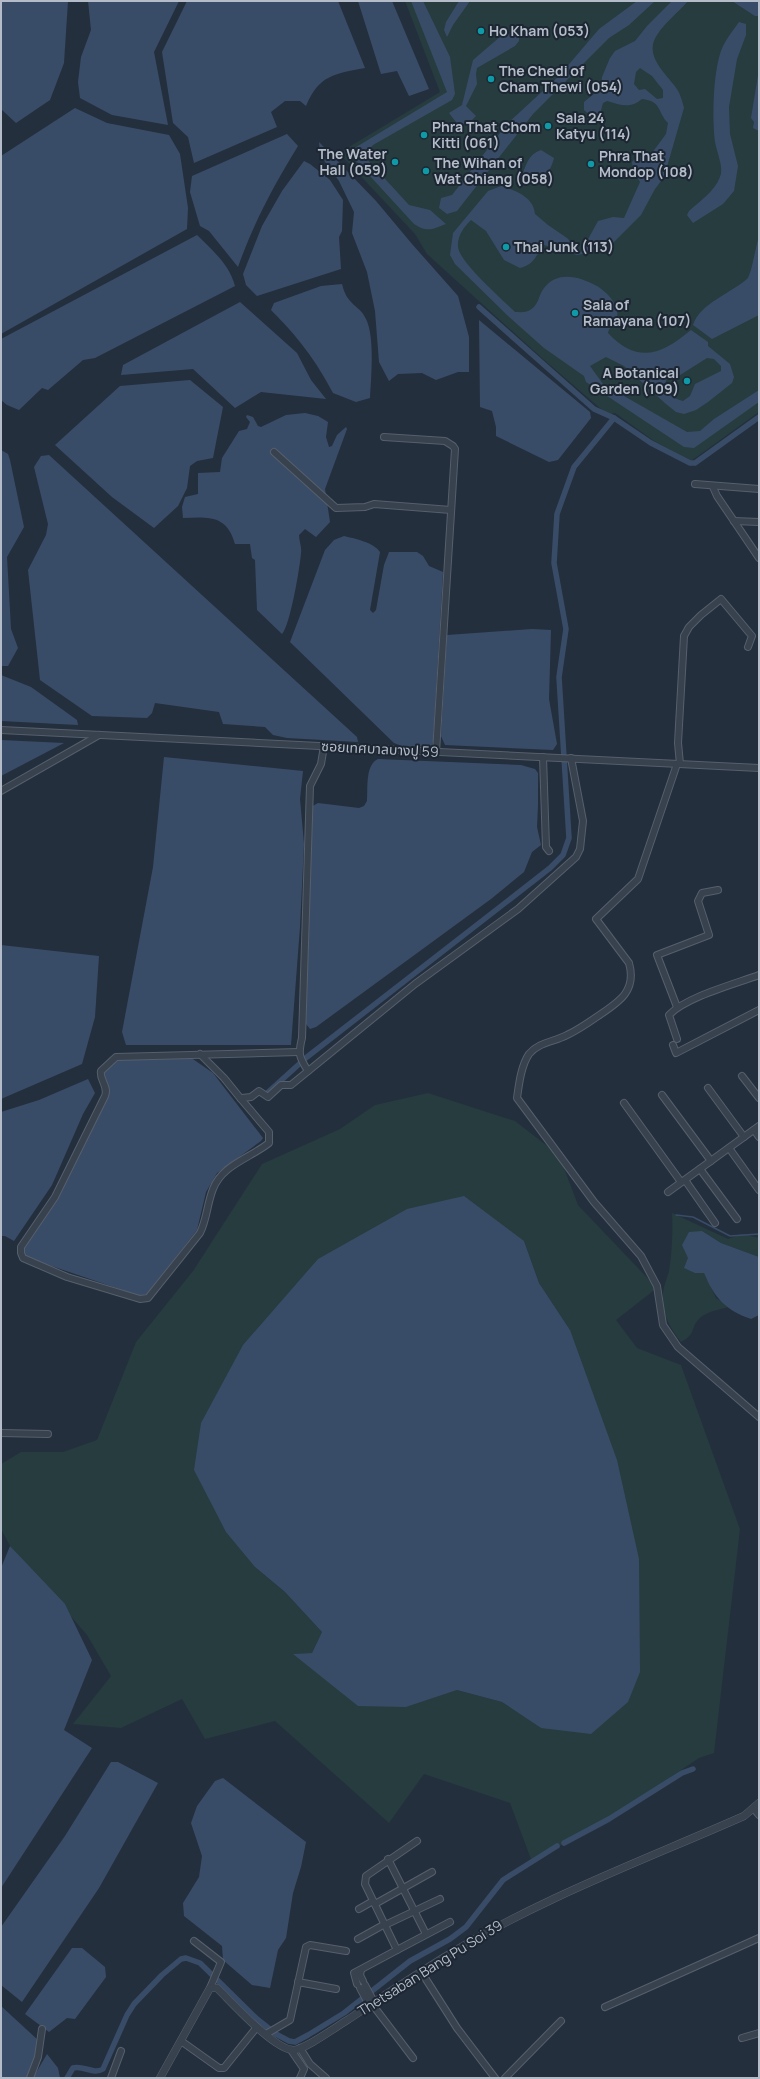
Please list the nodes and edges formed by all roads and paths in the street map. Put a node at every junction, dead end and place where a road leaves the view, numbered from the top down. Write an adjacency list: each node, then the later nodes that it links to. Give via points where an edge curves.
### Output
1 (384, 437): 6 (street, via 445,441 453,446 456,454)
2 (274, 452): 6 (street, via 336,508 365,507 374,504)
3 (695, 484): 4 (street)
4 (713, 487): 5 (street); 7 (street)
5 (759, 489)
6 (451, 510): 14 (street)
7 (734, 521): 8 (street); 9 (street)
8 (759, 522)
9 (758, 555)
10 (748, 647): 17 (street, via 752,636 721,600 712,605 685,632)
11 (1, 730): 12 (street, ซอยเทศบาลบางปู 59)
12 (99, 735): 13 (street, ซอยเทศบาลบางปู 59); 19 (street)
13 (324, 746): 14 (street, ซอยเทศบาลบางปู 59); 27 (street, via 322,764 310,786 302,1038)
14 (436, 752): 15 (street, ซอยเทศบาลบางปู 59)
15 (543, 757): 16 (street, ซอยเทศบาลบางปู 59); 20 (street, via 546,847)
16 (569, 758): 17 (street, ซอยเทศบาลบางปู 59); 29 (street, via 583,821 580,848 576,858 518,909)
17 (678, 764): 18 (street, ซอยเทศบาลบางปู 59); 47 (street, via 638,879 596,919 629,962 631,974 628,987 620,1001 587,1024 534,1050 523,1068 517,1098 594,1202 641,1256 655,1282 661,1318 672,1339)
18 (759, 768)
19 (1, 791)
20 (549, 850)
21 (718, 890): 23 (street, via 702,893 698,901 709,935 657,955)
22 (759, 975): 23 (street)
23 (677, 1007): 25 (street, via 669,1015)
24 (759, 1010): 26 (street, via 676,1053)
25 (677, 1039)
26 (673, 1045)
27 (298, 1052): 28 (street); 29 (street)
28 (200, 1054): 34 (street); 34 (street, via 119,1056 104,1067 100,1076 106,1090 105,1096 59,1189 21,1247 20,1253 23,1258 67,1278 140,1299 148,1298 200,1233 205,1224 212,1190 218,1179 230,1167 269,1143 270,1132)
29 (306, 1068): 34 (street, via 291,1085 281,1085 268,1097 258,1091 251,1097)
30 (742, 1076): 33 (street)
31 (708, 1088): 37 (street)
32 (662, 1095): 40 (street)
33 (759, 1098)
34 (241, 1099)
35 (624, 1103): 42 (street)
36 (756, 1128): 37 (street); 38 (street)
37 (744, 1137): 39 (street)
38 (759, 1137)
39 (729, 1148): 40 (street); 43 (street)
40 (711, 1161): 41 (street)
41 (700, 1169): 42 (street); 45 (street)
42 (683, 1181): 44 (street); 46 (street)
43 (759, 1190)
44 (668, 1192)
45 (737, 1219)
46 (715, 1223)
47 (759, 1417)
48 (1, 1433): 49 (street)
49 (48, 1434)
50 (759, 1803): 51 (street, Thetsaban Bang Pu Soi 39)
51 (754, 1809): 52 (street); 69 (street, Thetsaban Bang Pu Soi 39, via 744,1816 519,1914)
52 (759, 1815)
53 (417, 1841): 54 (street)
54 (388, 1859): 56 (street); 58 (street, via 365,1878 365,1884)
55 (432, 1872): 56 (street)
56 (404, 1888): 58 (street); 60 (street)
57 (440, 1899): 60 (street)
58 (374, 1902): 59 (street); 62 (street)
59 (359, 1909)
60 (415, 1911): 62 (street); 63 (street)
61 (450, 1922): 63 (street)
62 (385, 1925): 65 (street); 67 (street)
63 (426, 1934): 67 (street)
64 (759, 1938): 74 (street)
65 (358, 1939)
66 (194, 1941): 71 (street, via 221,1962)
67 (397, 1950): 73 (street, via 354,1974)
68 (346, 1952): 70 (street, via 308,1945)
69 (422, 1973): 73 (street, Thetsaban Bang Pu Soi 39); 91 (street, via 457,2028)
70 (298, 1982): 72 (street); 79 (street, via 290,2020)
71 (210, 1988): 76 (street, via 217,1988); 81 (street)
72 (336, 1990)
73 (372, 2004): 82 (street, Thetsaban Bang Pu Soi 39); 85 (street)
74 (605, 2007)
75 (561, 2021): 92 (street)
76 (257, 2027): 79 (street); 81 (street, via 224,2068 217,2067)
77 (42, 2029): 86 (street, via 38,2057)
78 (759, 2033): 80 (street)
79 (266, 2034): 83 (street)
80 (742, 2038)
81 (181, 2041): 88 (street)
82 (300, 2048): 83 (street, Thetsaban Bang Pu Soi 39); 90 (street, via 310,2064)
83 (291, 2050): 89 (street, via 304,2069)
84 (121, 2051): 87 (street)
85 (414, 2058)
86 (30, 2078)
87 (111, 2078)
88 (160, 2078)
89 (300, 2078)
90 (326, 2078)
91 (495, 2078)
92 (505, 2078)

